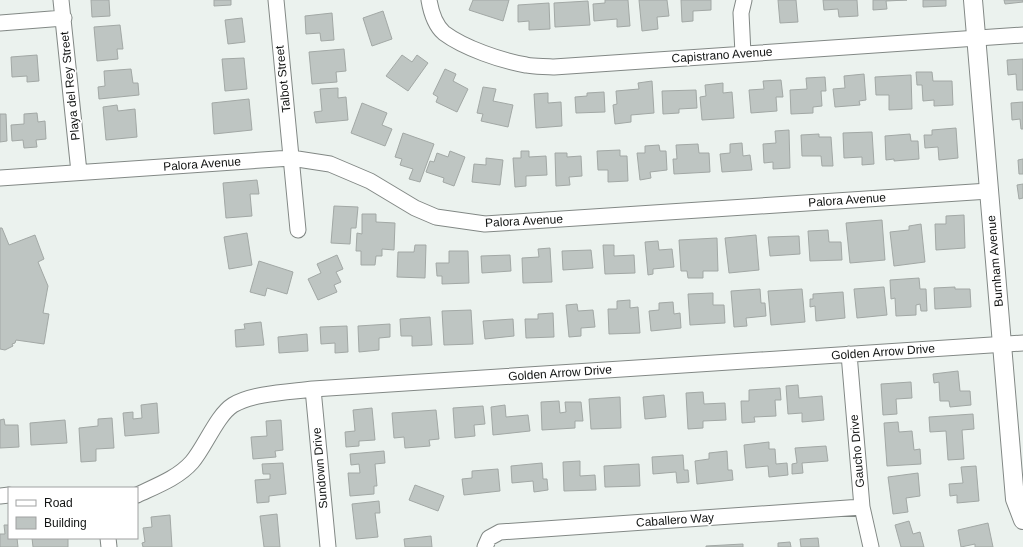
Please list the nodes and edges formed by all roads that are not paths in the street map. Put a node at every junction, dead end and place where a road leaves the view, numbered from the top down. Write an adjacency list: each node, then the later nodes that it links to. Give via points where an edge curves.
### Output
1 (62, 0): 6 (street, Playa del Rey Street)
2 (276, 0): 11 (street, Talbot Street)
3 (429, 0): 10 (street, Capistrano Avenue, via 435,20 444,32 461,43 495,57 528,66 554,67)
4 (744, 0): 10 (street, via 741,13)
5 (973, 0): 9 (street, Burnham Avenue)
6 (64, 18): 7 (street); 12 (street, Playa del Rey Street)
7 (0, 23)
8 (1023, 35): 9 (street, Capistrano Avenue)
9 (976, 39): 10 (street, Capistrano Avenue); 14 (street, Burnham Avenue)
10 (743, 54)
11 (291, 158): 12 (street, Palora Avenue); 14 (street, Palora Avenue, via 330,164 370,181 415,208 436,217 485,224); 15 (street, Talbot Street)
12 (79, 172): 13 (street, Palora Avenue)
13 (0, 178)
14 (989, 191): 17 (street, Burnham Avenue)
15 (298, 230)
16 (1023, 343): 17 (street, Golden Arrow Drive)
17 (1002, 344): 18 (street, Golden Arrow Drive); 22 (street, Burnham Avenue, via 1016,499)
18 (849, 354): 19 (street, Golden Arrow Drive); 21 (street, Gaucho Drive)
19 (313, 389): 20 (street, Golden Arrow Drive, via 251,397 232,406 221,416 191,463 175,476); 24 (street, Sundown Drive)
20 (138, 494)
21 (862, 507): 23 (street, Caballero Way, via 500,532); 25 (street, Gaucho Drive)
22 (1023, 520)
23 (487, 542)
24 (328, 547)
25 (871, 547)

